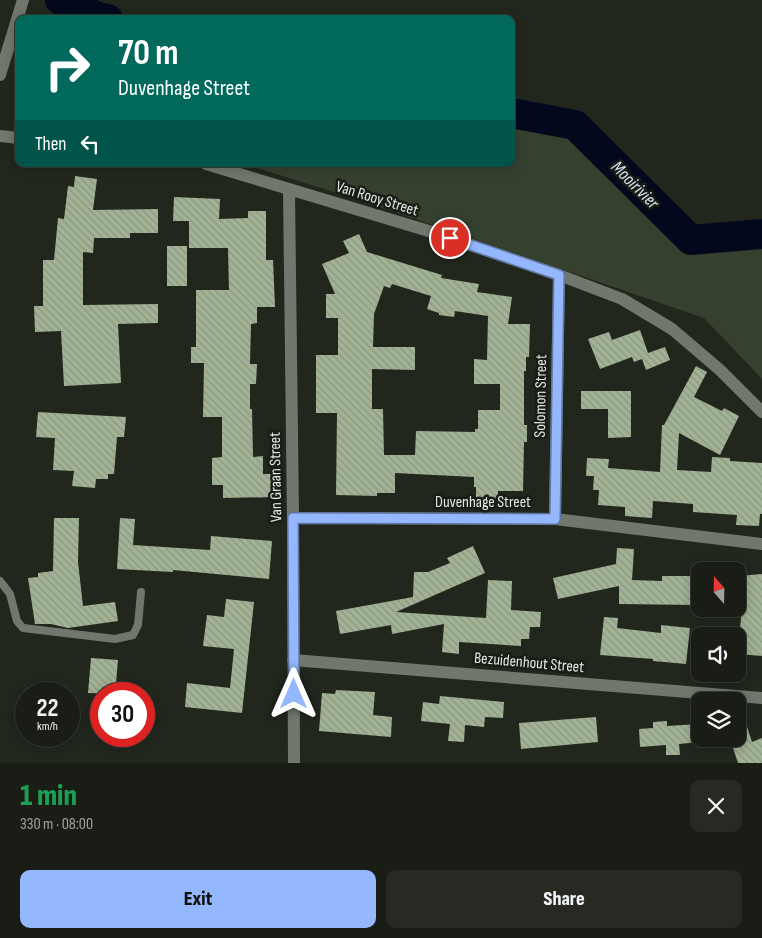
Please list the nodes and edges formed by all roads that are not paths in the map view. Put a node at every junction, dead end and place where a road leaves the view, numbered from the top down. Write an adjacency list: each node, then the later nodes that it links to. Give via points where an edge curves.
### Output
1 (23, 0): 2 (street)
2 (18, 15)
3 (15, 26): 4 (street)
4 (0, 75)
5 (0, 136): 6 (street)
6 (15, 138)
7 (216, 167): 8 (street, Van Rooy Street)
8 (289, 190): 9 (street, Van Rooy Street, via 432,232); 11 (street, Van Graan Street)
9 (559, 275): 10 (street, Van Rooy Street, via 622,299 672,329); 12 (street, Solomon Street)
10 (762, 412)
11 (293, 518): 12 (street, Duvenhage Street); 16 (street, Van Graan Street)
12 (555, 519): 13 (street, Duvenhage Street)
13 (762, 544)
14 (0, 581): 15 (lane, via 10,594 17,621 23,628 115,639 133,635 138,625)
15 (141, 592)
16 (294, 660): 17 (street, Bezuidenhout Street); 18 (street, Van Graan Street)
17 (762, 698)
18 (294, 763)

